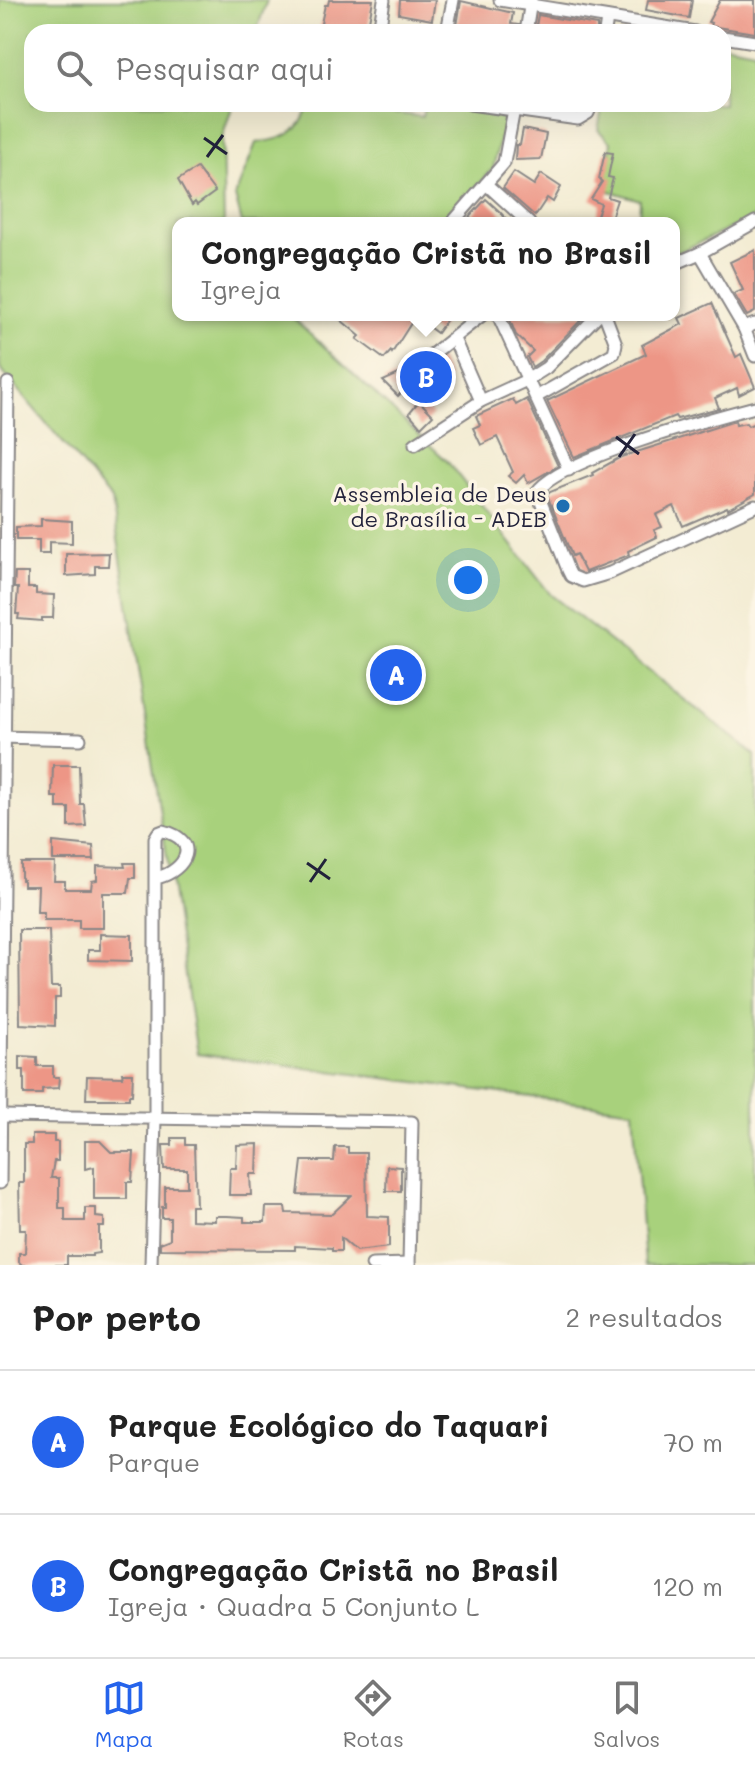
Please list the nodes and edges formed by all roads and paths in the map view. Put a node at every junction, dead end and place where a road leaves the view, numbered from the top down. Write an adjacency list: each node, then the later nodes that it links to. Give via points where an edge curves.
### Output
1 (384, 0): 6 (street)
2 (453, 0): 7 (street)
3 (500, 0): 4 (street)
4 (531, 3): 5 (street); 8 (street)
5 (607, 18): 9 (street); 10 (street)
6 (380, 24)
7 (448, 24)
8 (527, 24)
9 (606, 24)
10 (645, 24)
11 (731, 38): 12 (street)
12 (755, 42)
13 (514, 112): 16 (street, via 504,163)
14 (541, 112): 15 (street, via 578,119)
15 (588, 112)
16 (486, 184): 17 (street); 18 (street)
17 (457, 217)
18 (522, 217)
19 (755, 222): 20 (street)
20 (700, 253): 21 (street); 26 (street)
21 (680, 261)
22 (475, 321): 27 (street)
23 (501, 321): 30 (street)
24 (592, 321): 30 (street)
25 (607, 321): 32 (street, via 614,353)
26 (749, 326): 28 (street)
27 (454, 339): 29 (street); 33 (street)
28 (755, 356)
29 (429, 357)
30 (527, 380): 32 (street); 33 (street)
31 (8, 383): 38 (street)
32 (536, 397): 36 (street)
33 (481, 401): 35 (street)
34 (755, 407): 36 (street, via 663,432)
35 (415, 444)
36 (569, 470): 37 (street, via 539,489 539,500 571,576 583,581)
37 (755, 506)
38 (2, 737): 39 (street); 41 (street)
39 (80, 739)
40 (157, 878): 42 (street)
41 (1, 1116): 42 (street); 43 (street)
42 (155, 1119): 44 (street, via 412,1122); 45 (street)
43 (0, 1183)
44 (409, 1264): 46 (street)
45 (151, 1265)
46 (372, 1265)

